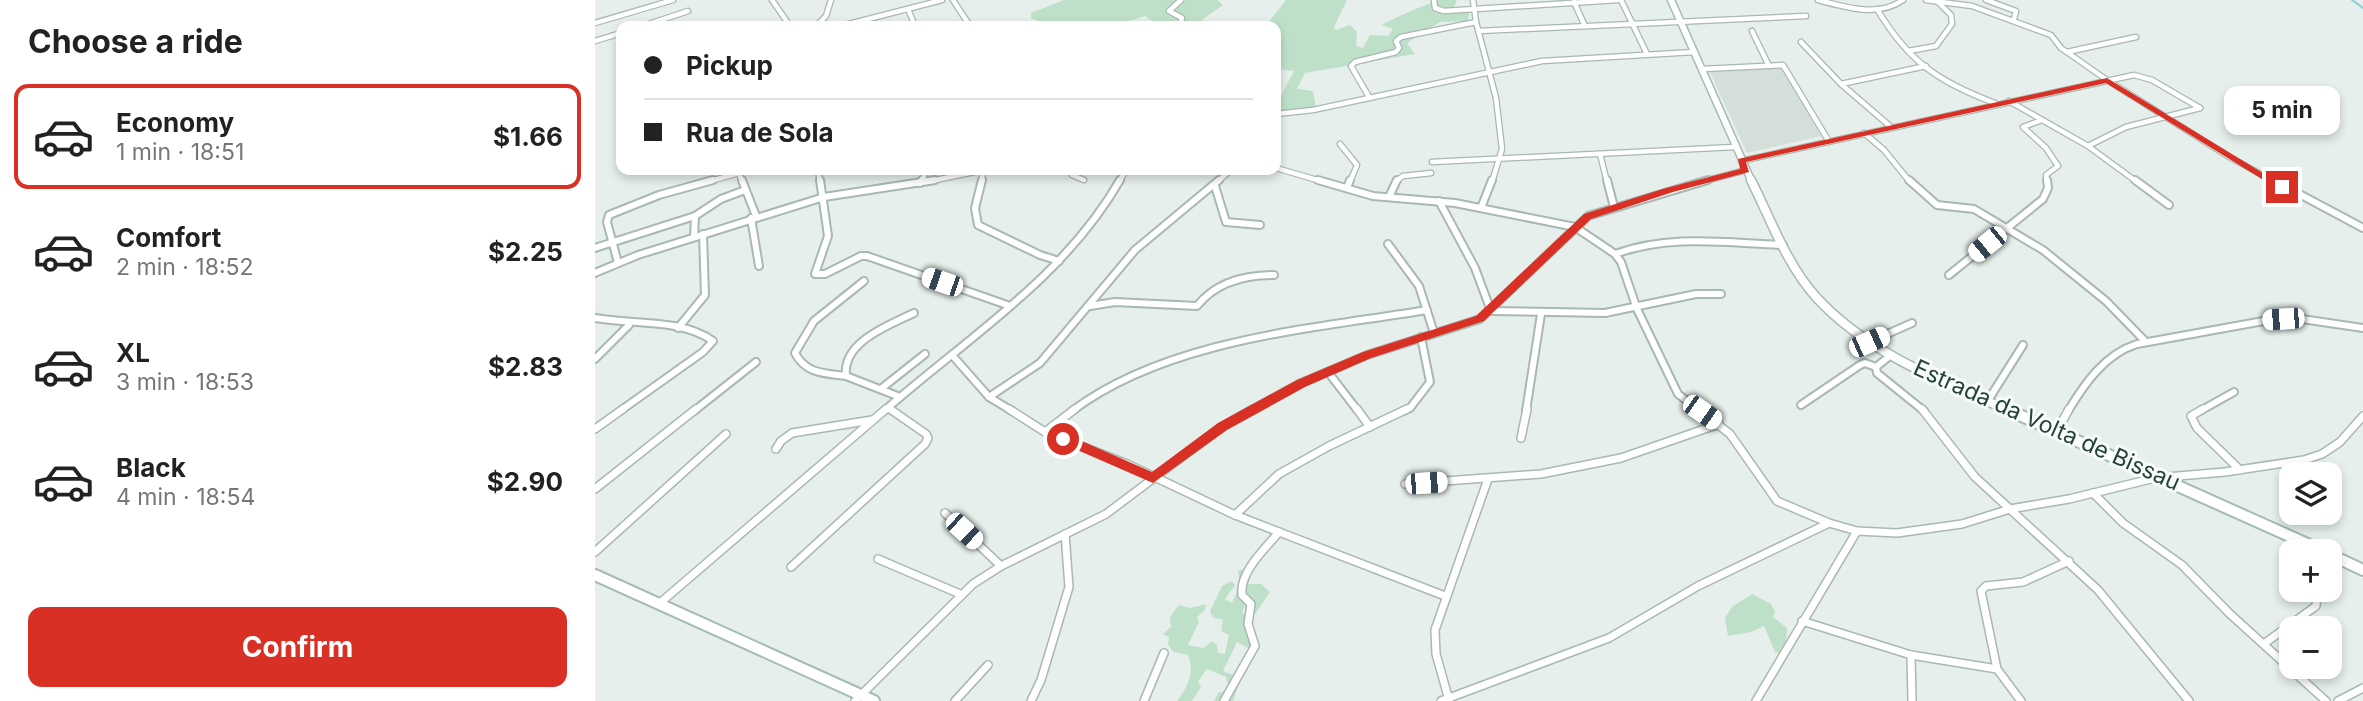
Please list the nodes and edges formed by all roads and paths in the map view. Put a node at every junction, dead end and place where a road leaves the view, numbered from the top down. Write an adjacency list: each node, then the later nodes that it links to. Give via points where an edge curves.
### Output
1 (673, 0): 16 (street)
2 (772, 0): 25 (street)
3 (831, 0): 26 (street)
4 (942, 0): 18 (street)
5 (953, 0): 29 (street)
6 (1181, 0): 30 (street, via 1169,11)
7 (1434, 0): 21 (street, via 1437,10)
8 (1473, 0): 21 (street)
9 (1620, 0): 15 (street); 33 (street)
10 (1671, 0): 31 (main road, Estrada da Volta de Bissau)
11 (1818, 0): 19 (street)
12 (1903, 0): 19 (street)
13 (1926, 0): 17 (street)
14 (1986, 0): 23 (street, via 2015,11)
15 (1574, 1): 21 (street); 35 (street)
16 (649, 2): 34 (street)
17 (1938, 2): 23 (street); 42 (street, via 1953,18 1952,24 1936,46)
18 (908, 9): 27 (street); 28 (street)
19 (1877, 9): 42 (street, via 1896,41)
20 (688, 11): 24 (street)
21 (1475, 11): 32 (street)
22 (1805, 16): 31 (street)
23 (2014, 19): 44 (street, via 2051,35)
24 (658, 21)
25 (788, 21)
26 (821, 21)
27 (865, 21)
28 (913, 21)
29 (966, 21)
30 (1181, 21)
31 (1679, 21): 33 (street); 43 (main road, Estrada da Volta de Bissau)
32 (1476, 22): 36 (street); 52 (street, via 1401,37 1396,52 1355,62 1351,66)
33 (1631, 22): 35 (street); 45 (street)
34 (595, 23)
35 (1584, 24): 36 (street)
36 (1479, 31): 49 (street)
37 (1752, 31): 46 (street)
38 (616, 35): 40 (street)
39 (2136, 37): 44 (street)
40 (595, 41)
41 (1801, 42): 51 (street)
42 (1908, 51): 47 (street)
43 (1694, 52): 45 (street); 48 (main road, Estrada da Volta de Bissau)
44 (2067, 52): 50 (street)
45 (1647, 54): 49 (street, via 1562,59)
46 (1769, 66): 48 (street); 60 (street, via 1786,67)
47 (1926, 66): 51 (street); 54 (street, via 1957,89)
48 (1702, 69): 63 (main road, Estrada da Volta de Bissau)
49 (1490, 71): 52 (street); 65 (street)
50 (2107, 80): 53 (street); 56 (street); 56 (street, via 2146,77 2200,108)
51 (1841, 84): 58 (street)
52 (1369, 97): 55 (street)
53 (2009, 101): 54 (street); 57 (street)
54 (1997, 103): 58 (street)
55 (1281, 113)
56 (2167, 117): 62 (street, via 2116,131); 96 (street, via 2262,176)
57 (2042, 120): 62 (street); 95 (street, via 2023,127 2058,166 2046,175 2048,188 2043,199)
58 (1891, 127): 59 (street)
59 (1864, 133): 60 (street); 95 (street, via 1935,204 1968,207)
60 (1828, 140): 66 (street)
61 (1341, 144): 83 (street, via 1357,165)
62 (2088, 146): 88 (street)
63 (1735, 147): 64 (street); 66 (main road, Estrada da Volta de Bissau)
64 (1600, 155): 65 (street); 90 (street)
65 (1501, 159): 67 (street); 89 (street)
66 (1741, 160): 69 (main road, Estrada da Volta de Bissau)
67 (1432, 162)
68 (1281, 169): 83 (street)
69 (1746, 170): 90 (street); 101 (main road, Estrada da Volta de Bissau)
70 (1431, 173): 86 (street, via 1398,177)
71 (731, 175): 99 (street, via 615,211 606,218)
72 (740, 175): 84 (street)
73 (819, 175): 85 (street)
74 (924, 175): 81 (street)
75 (959, 175): 81 (street)
76 (983, 175): 104 (street, via 975,208 978,225)
77 (1072, 175): 80 (street)
78 (1123, 175): 104 (street, via 1094,222)
79 (1226, 175): 82 (street)
80 (1084, 180)
81 (920, 183): 85 (street)
82 (1215, 186): 93 (street, via 1226,222); 113 (street, via 1149,236)
83 (1347, 188): 86 (street)
84 (745, 190): 91 (street); 92 (street)
85 (824, 197): 92 (street); 112 (street, via 828,236 815,274 867,256)
86 (1389, 197): 87 (street)
87 (1439, 201): 89 (street); 116 (street, via 1466,247)
88 (2169, 205)
89 (1481, 208): 94 (street)
90 (1614, 208): 94 (street, via 1588,216)
91 (695, 216): 98 (street); 99 (street)
92 (754, 217): 97 (street); 106 (street)
93 (1260, 225)
94 (1575, 227): 103 (street); 116 (street)
95 (2006, 228): 109 (street); 126 (street, via 2093,289)
96 (2363, 228)
97 (703, 234): 98 (street); 122 (street, via 705,295)
98 (694, 237): 105 (street)
99 (612, 242): 102 (street); 105 (street)
100 (1388, 244): 115 (street, via 1415,280)
101 (1783, 245): 103 (street, via 1673,239); 127 (main road, Estrada da Volta de Bissau, via 1815,296)
102 (595, 248)
103 (1615, 254): 114 (street)
104 (1059, 261): 112 (street)
105 (618, 262): 107 (street)
106 (759, 265)
107 (595, 273)
108 (1274, 275): 113 (street, via 1250,275 1208,292 1197,306 1115,302)
109 (1949, 275)
110 (864, 281): 136 (street, via 811,325 795,352 802,366)
111 (1721, 294): 114 (street, via 1698,292)
112 (1010, 306): 130 (street)
113 (1090, 306): 140 (street, via 1040,363)
114 (1637, 309): 118 (street); 146 (street, via 1673,387)
115 (1427, 310): 124 (street); 150 (street, via 1229,347 1151,369 1101,391)
116 (1491, 311): 118 (street); 124 (street, via 1469,324)
117 (914, 313): 136 (street, via 858,346 846,359)
118 (1541, 314): 152 (street)
119 (595, 318): 121 (street)
120 (1912, 323): 127 (street)
121 (629, 325): 122 (street); 132 (street)
122 (678, 328): 148 (street, via 713,341)
123 (2363, 329): 126 (street, via 2283,319)
124 (1434, 332): 125 (street)
125 (1421, 337): 135 (street); 147 (street, via 1428,387 1410,408)
126 (2144, 340): 149 (street, via 2124,348 2098,369)
127 (1869, 342): 131 (main road, Estrada da Volta de Bissau)
128 (2024, 345): 141 (street)
129 (925, 354): 137 (street)
130 (952, 355): 139 (street); 140 (street)
131 (1891, 355): 134 (street); 141 (main road, Estrada da Volta de Bissau)
132 (595, 359)
133 (756, 362): 159 (street)
134 (1876, 367): 142 (street, via 1860,365); 161 (street, via 1877,373 1922,409 1962,463)
135 (1328, 372): 147 (street); 156 (street, via 1223,426)
136 (846, 376): 137 (street)
137 (882, 388): 139 (street)
138 (2234, 391): 154 (street, via 2191,416 2197,428)
139 (900, 397): 143 (street)
140 (989, 397): 150 (street)
141 (1987, 402): 149 (main road, Estrada da Volta de Bissau)
142 (1801, 405)
143 (888, 408): 145 (street); 174 (street, via 929,438)
144 (2363, 416): 154 (street, via 2322,454)
145 (873, 420): 153 (street, via 792,433); 180 (street)
146 (1719, 424): 157 (street, via 1621,458); 164 (street, via 1777,501)
147 (1370, 427): 163 (street, via 1279,474)
148 (595, 429)
149 (2057, 431): 155 (main road, Estrada da Volta de Bissau)
150 (1045, 432): 156 (street)
151 (726, 434): 169 (street)
152 (1521, 438)
153 (776, 449)
154 (2240, 470): 155 (street)
155 (2162, 477): 160 (street); 168 (main road, Estrada da Volta de Bissau)
156 (1153, 478): 163 (street); 167 (street, via 1113,509)
157 (1488, 479): 158 (street); 178 (street)
158 (1405, 484)
159 (595, 489)
160 (2093, 493): 161 (street); 182 (street, via 2123,523 2182,565)
161 (2010, 509): 165 (street, via 1962,524 1897,533); 172 (street)
162 (945, 513): 173 (street)
163 (1235, 515): 166 (street)
164 (1829, 523): 165 (street); 189 (street, via 1698,586 1592,646)
165 (1857, 531): 181 (street)
166 (1279, 532): 178 (street); 194 (street, via 1241,589 1251,604 1248,624 1255,646)
167 (1065, 534): 173 (street); 192 (street, via 1069,587)
168 (2293, 538)
169 (595, 552)
170 (878, 559): 177 (street)
171 (2342, 560): 175 (main road)
172 (2069, 561): 186 (street, via 2024,582 1986,586 1981,591); 198 (street)
173 (1001, 566): 177 (street)
174 (792, 567)
175 (2363, 570)
176 (595, 575): 180 (main road)
177 (960, 594): 188 (street)
178 (1445, 596): 189 (street, via 1434,641)
179 (2316, 602): 182 (street, via 2316,607)
180 (660, 603): 188 (main road)
181 (1802, 621): 184 (street); 195 (street)
182 (2265, 643): 199 (street)
183 (1164, 653): 193 (street)
184 (1911, 655): 186 (street); 196 (street)
185 (988, 665): 191 (street)
186 (1997, 669): 197 (street)
187 (2363, 688): 200 (street)
188 (857, 698): 190 (main road)
189 (1446, 700)
190 (874, 701)
191 (955, 701)
192 (1031, 701)
193 (1144, 701)
194 (1224, 701)
195 (1756, 701)
196 (1912, 701)
197 (2021, 701)
198 (2189, 701)
199 (2326, 701)
200 (2338, 701)

